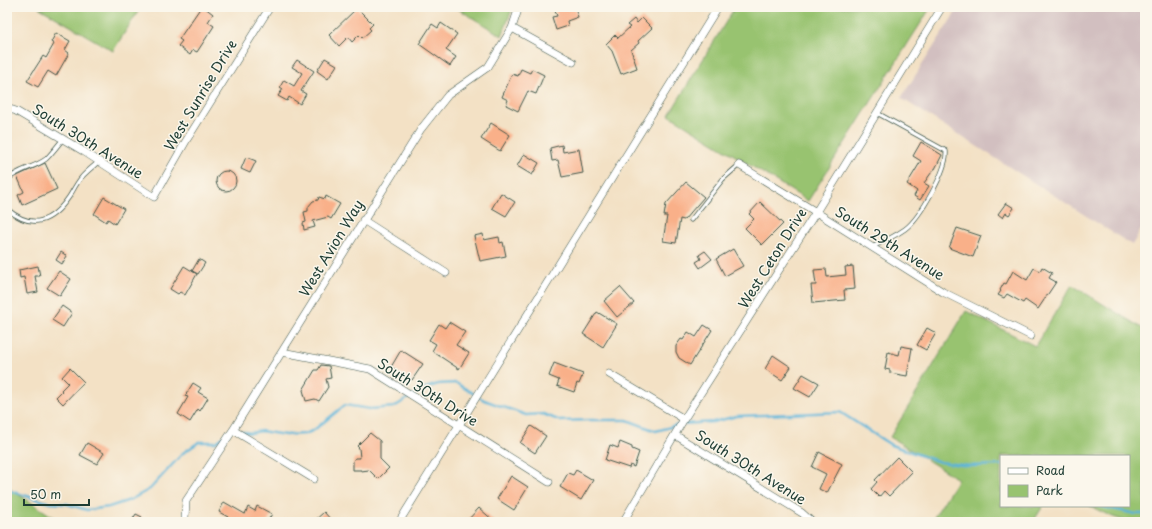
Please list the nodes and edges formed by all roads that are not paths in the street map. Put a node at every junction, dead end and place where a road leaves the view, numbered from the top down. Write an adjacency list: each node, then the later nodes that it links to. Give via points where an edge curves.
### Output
1 (270, 7): 13 (street, West Sunrise Drive)
2 (519, 7): 5 (street, West Avion Way)
3 (718, 7): 24 (street)
4 (942, 7): 8 (street, West Ceton Drive)
5 (512, 28): 6 (street); 16 (street, West Avion Way, via 488,67 448,95 421,129)
6 (573, 62)
7 (7, 108): 9 (street, South 30th Avenue)
8 (878, 113): 15 (street, West Ceton Drive); 18 (lane, via 946,150 946,155 937,184 906,228)
9 (63, 139): 10 (street, South 30th Avenue); 12 (lane, via 46,159 13,174)
10 (99, 161): 13 (street, South 30th Avenue); 14 (lane, via 81,178 56,213 48,219 27,220 17,217)
11 (739, 165): 15 (street, South 29th Avenue); 17 (lane, via 723,179)
12 (7, 180)
13 (154, 197)
14 (7, 209)
15 (816, 212): 18 (street, South 29th Avenue); 23 (street, West Ceton Drive)
16 (363, 220): 19 (street); 21 (street, West Avion Way)
17 (691, 220)
18 (872, 247): 20 (street, South 29th Avenue, via 943,292)
19 (446, 273)
20 (1031, 336)
21 (282, 352): 24 (street, South 30th Drive, via 370,369); 25 (street, West Avion Way)
22 (610, 374): 23 (street, South 30th Avenue)
23 (684, 420): 26 (street, West Ceton Drive)
24 (459, 425): 28 (street, South 30th Drive); 30 (street)
25 (233, 430): 27 (street); 29 (street, West Avion Way, via 186,501)
26 (675, 435): 31 (street, West Ceton Drive); 32 (street, South 30th Avenue, via 802,513)
27 (314, 479)
28 (549, 482)
29 (185, 518)
30 (399, 522)
31 (623, 522)
32 (812, 522)

